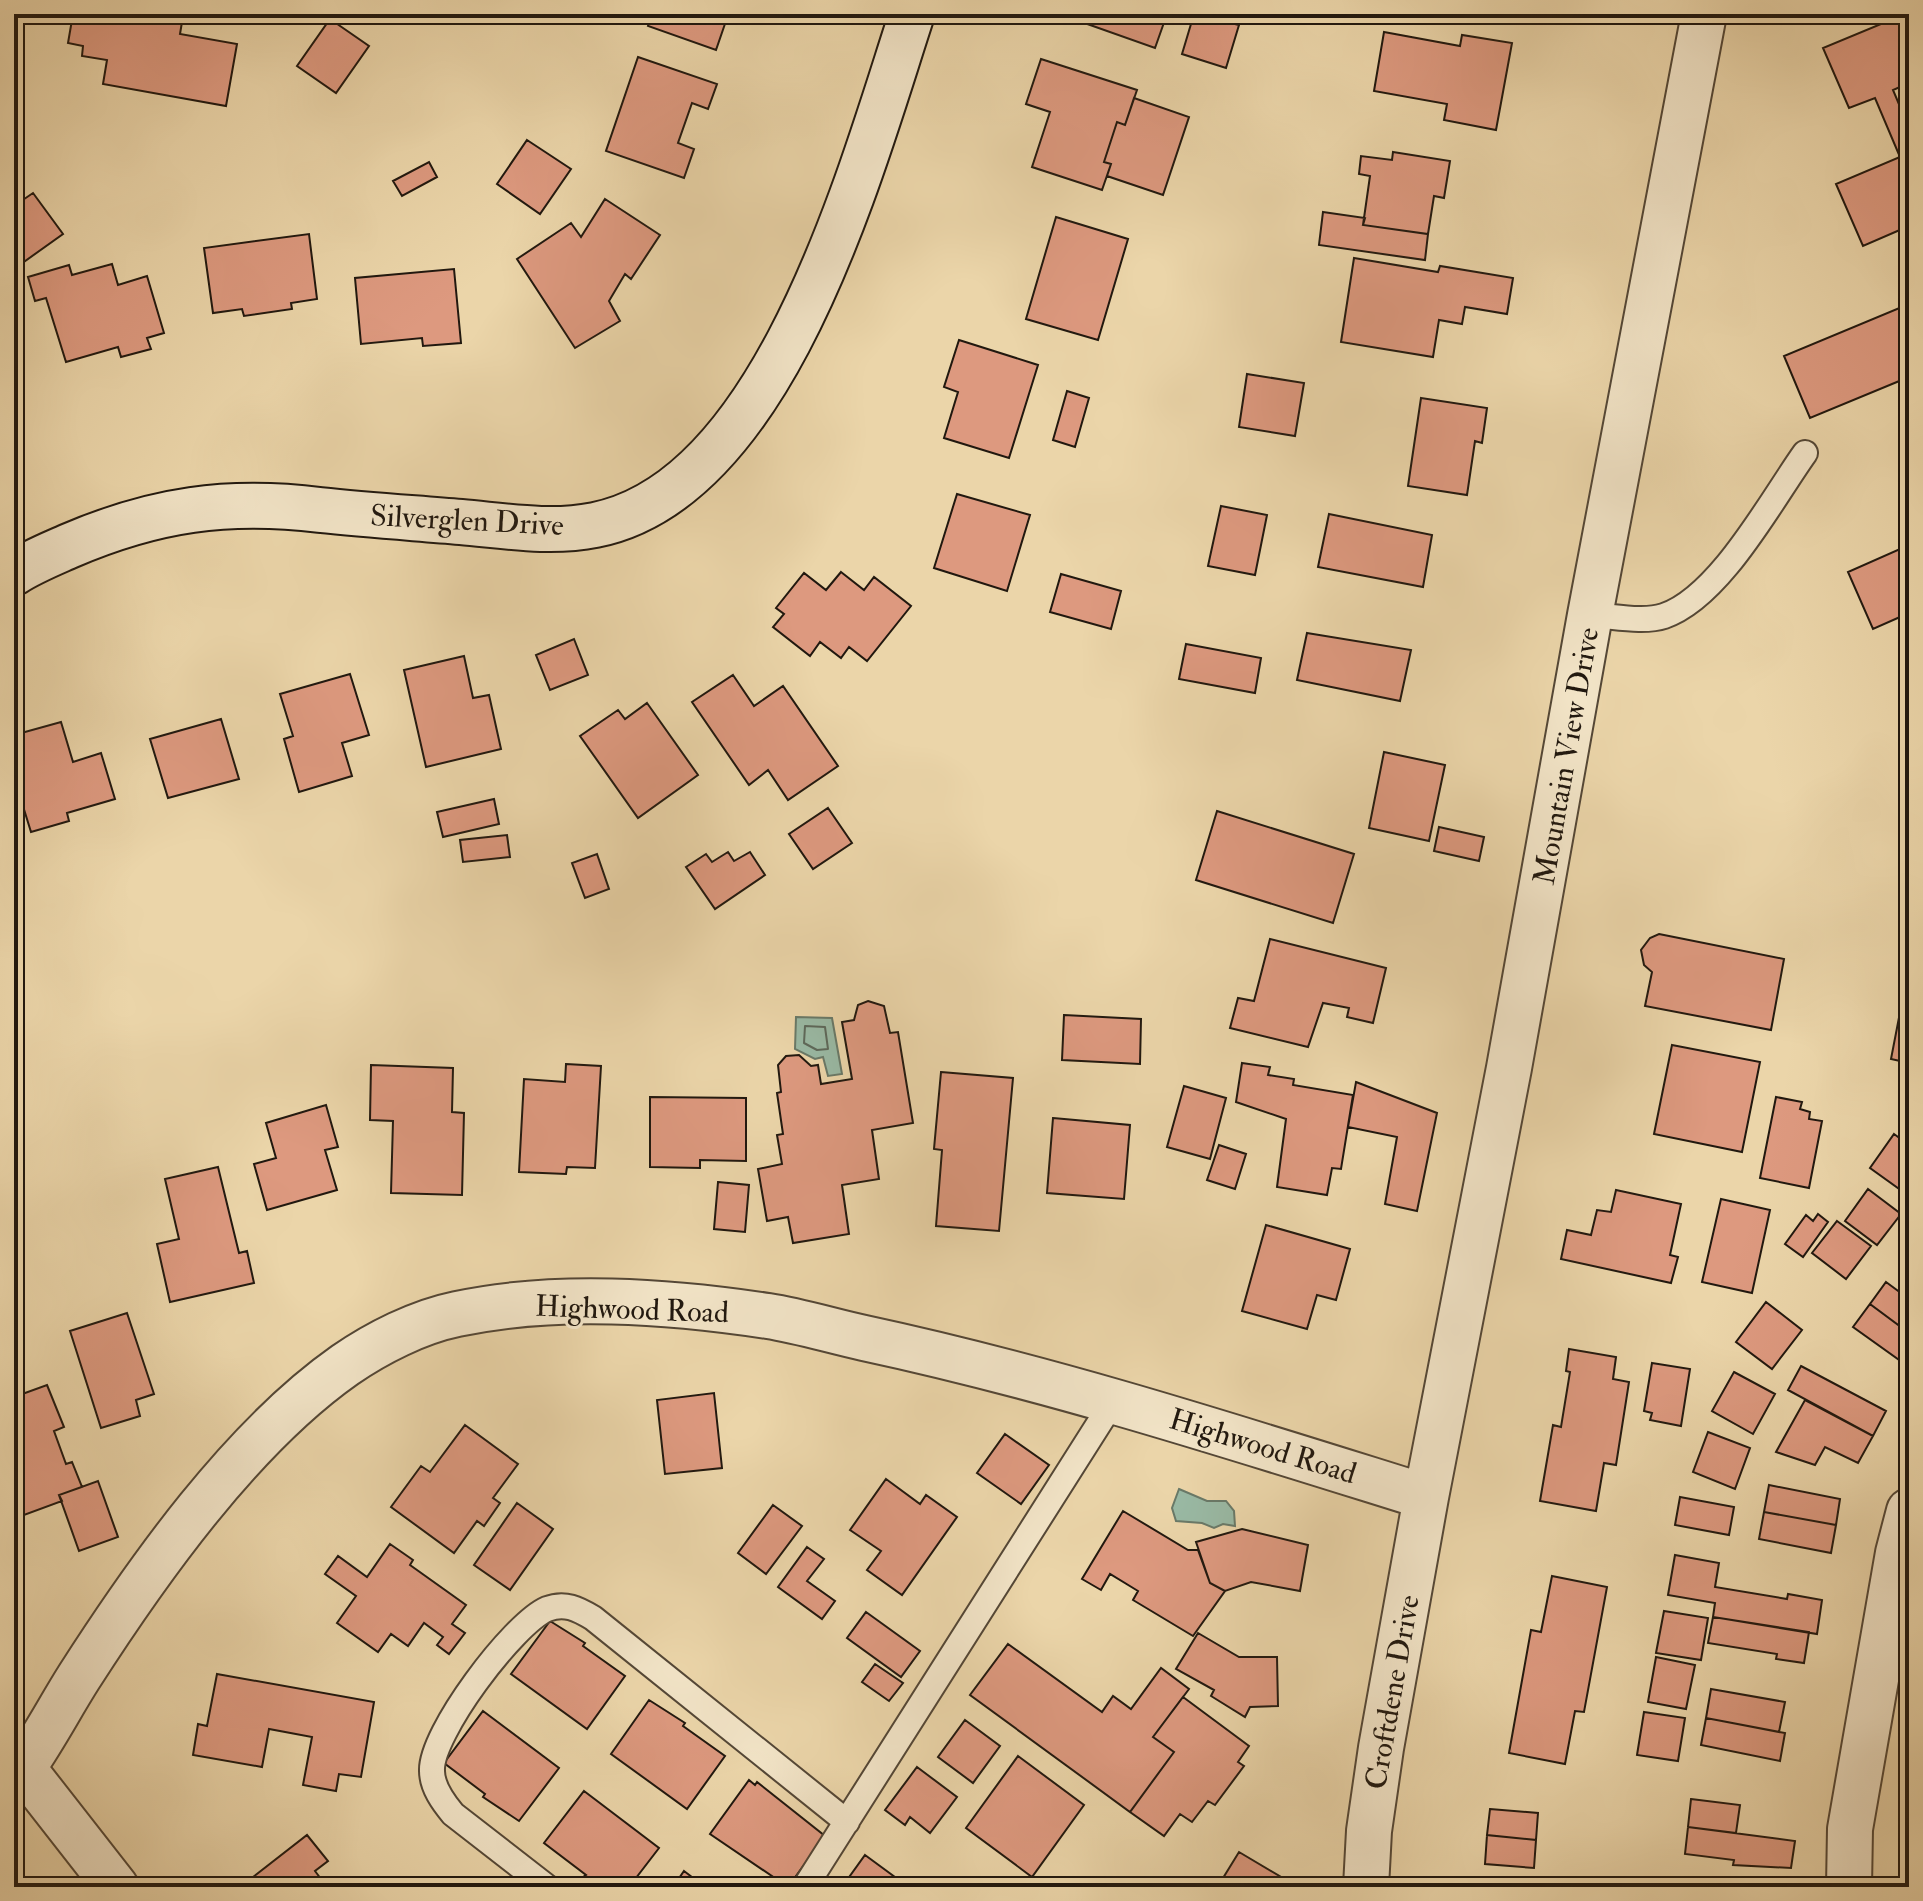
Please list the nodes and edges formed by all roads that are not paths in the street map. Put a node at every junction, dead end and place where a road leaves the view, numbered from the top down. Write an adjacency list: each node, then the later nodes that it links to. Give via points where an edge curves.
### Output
1 (912, 14): 4 (street, Silverglen Drive, via 825,263 782,357 703,462 664,495 631,514 596,525 545,530 265,504 185,509 89,538)
2 (1704, 14): 5 (street, Mountain View Drive)
3 (1805, 453): 5 (lane, via 1722,570 1688,603 1652,618)
4 (14, 573)
5 (1590, 615): 7 (street, Mountain View Drive)
6 (1114, 1400): 7 (street, Highwood Road); 9 (street, Highwood Road, via 981,1363 771,1316 542,1302 453,1315 369,1350 286,1414 172,1542 77,1679 50,1730); 10 (lane)
7 (1426, 1497): 14 (street, Croftdene Drive, via 1381,1748)
8 (1909, 1511): 15 (street, via 1850,1829)
9 (18, 1768): 11 (street)
10 (847, 1822): 12 (lane, via 593,1618 572,1606 548,1609 508,1643 446,1724 431,1772 440,1800 453,1814); 13 (lane)
11 (116, 1887)
12 (547, 1887)
13 (805, 1887)
14 (1366, 1887)
15 (1849, 1887)

